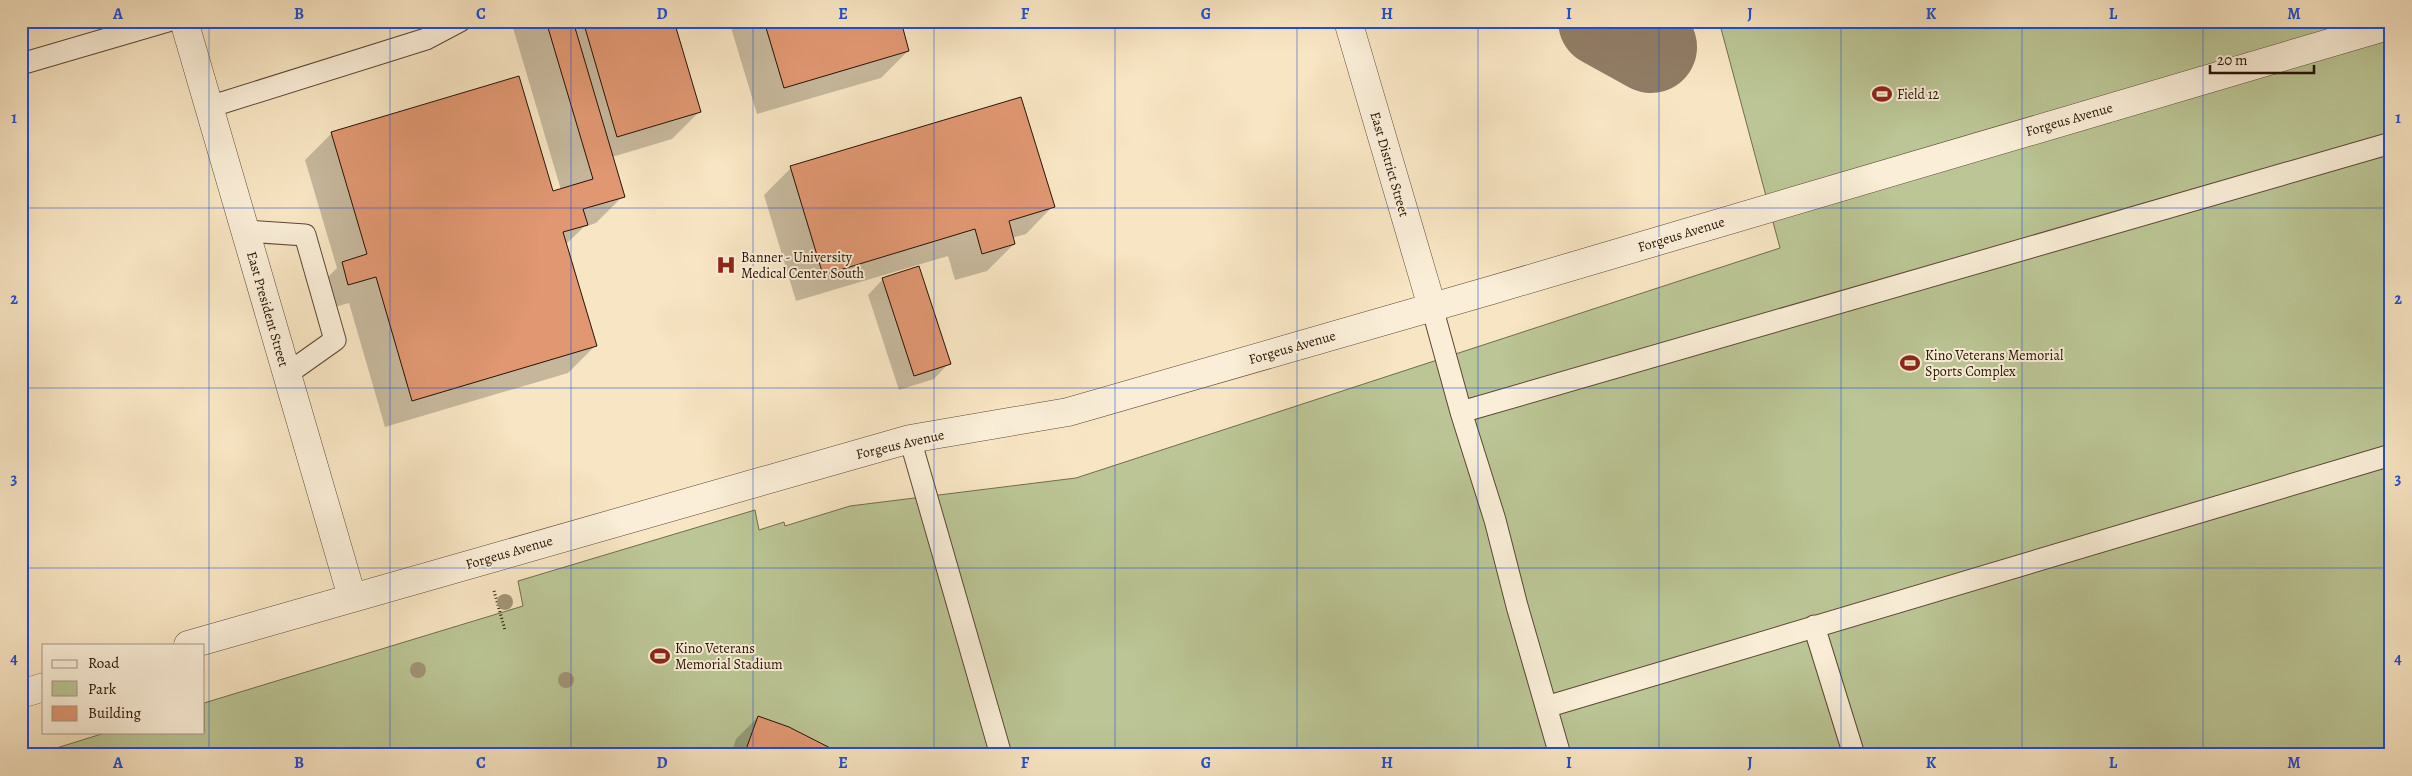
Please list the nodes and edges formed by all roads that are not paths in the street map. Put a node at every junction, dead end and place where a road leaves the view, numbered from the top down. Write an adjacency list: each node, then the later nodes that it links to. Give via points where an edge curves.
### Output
1 (168, 21): 6 (lane)
2 (184, 21): 7 (street, East President Street)
3 (460, 21): 7 (lane, via 426,38)
4 (1348, 21): 10 (street, East District Street)
5 (2391, 25): 10 (street, Forgeus Avenue)
6 (21, 64)
7 (209, 107): 9 (street, East President Street)
8 (2391, 143): 12 (lane)
9 (245, 231): 11 (street, East President Street); 11 (lane, via 305,235 335,340)
10 (1432, 306): 12 (lane); 13 (street, Forgeus Avenue, via 1068,412)
11 (287, 374): 15 (street, East President Street)
12 (1461, 412): 20 (lane, via 1495,520)
13 (910, 438): 15 (street, Forgeus Avenue); 21 (lane)
14 (2391, 455): 16 (lane)
15 (352, 597): 17 (street, Forgeus Avenue)
16 (1814, 626): 20 (lane); 23 (lane)
17 (191, 644)
18 (42, 688): 19 (street)
19 (21, 694)
20 (1546, 707): 22 (lane)
21 (1001, 755)
22 (1560, 755)
23 (1854, 755)

